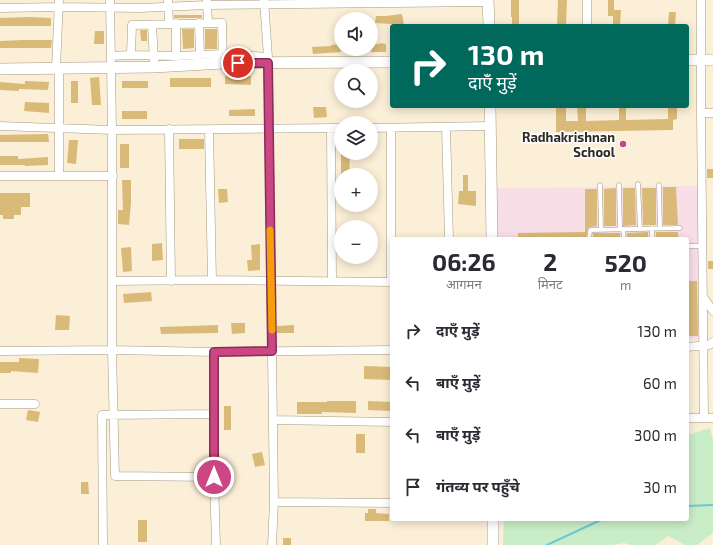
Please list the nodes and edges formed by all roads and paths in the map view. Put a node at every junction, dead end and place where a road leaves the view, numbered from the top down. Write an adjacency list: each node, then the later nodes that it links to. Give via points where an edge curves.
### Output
1 (587, 0): 16 (street)
2 (701, 0): 25 (street)
3 (488, 1): 5 (street); 15 (main road)
4 (236, 2): 5 (street); 8 (street)
5 (264, 2): 23 (street)
6 (59, 3): 9 (street); 11 (street); 30 (street)
7 (168, 3): 8 (street); 10 (street); 12 (street)
8 (207, 3): 14 (street)
9 (110, 4): 10 (street); 19 (street)
10 (140, 4)
11 (5, 5)
12 (173, 23): 13 (street); 17 (street); 20 (street)
13 (199, 23): 14 (street); 21 (street)
14 (208, 23): 22 (street, via 222,23)
15 (489, 24)
16 (587, 24)
17 (152, 25): 18 (street, via 132,26); 27 (street)
18 (131, 55): 19 (street); 27 (street)
19 (111, 56): 29 (street)
20 (176, 56): 21 (street); 27 (street)
21 (200, 56): 22 (street)
22 (223, 59): 23 (main road); 27 (main road)
23 (268, 60): 28 (main road); 39 (street)
24 (689, 60): 25 (main road)
25 (702, 60): 26 (main road); 33 (street)
26 (713, 60)
27 (154, 62): 29 (main road)
28 (390, 62)
29 (111, 67): 30 (main road); 44 (street)
30 (58, 68): 31 (main road); 38 (street)
31 (0, 69)
32 (490, 108): 36 (main road)
33 (701, 113): 34 (street); 66 (street)
34 (713, 113)
35 (0, 126): 38 (street)
36 (490, 126): 37 (street); 61 (main road)
37 (446, 127): 42 (street); 60 (street)
38 (59, 128): 44 (street); 47 (street)
39 (268, 128): 40 (street); 45 (street); 70 (street)
40 (331, 128): 71 (street)
41 (378, 128): 42 (street)
42 (390, 128): 59 (street)
43 (169, 129): 44 (street); 45 (street); 69 (street)
44 (112, 130): 48 (street)
45 (209, 130): 67 (street)
46 (0, 176): 47 (street)
47 (59, 176): 48 (street)
48 (113, 176): 68 (street)
49 (638, 184): 57 (lane)
50 (600, 185): 58 (lane)
51 (619, 185): 56 (lane)
52 (659, 185): 54 (lane)
53 (652, 228): 54 (lane); 57 (lane); 64 (lane)
54 (660, 228): 55 (lane)
55 (680, 228)
56 (622, 229): 57 (lane); 58 (lane); 63 (lane)
57 (640, 229)
58 (601, 230): 62 (lane, via 590,231)
59 (391, 237)
60 (449, 237)
61 (492, 237)
62 (589, 237)
63 (624, 237)
64 (652, 237)
65 (689, 246): 66 (lane)
66 (703, 246): 73 (street)
67 (212, 280): 69 (street); 70 (street)
68 (112, 281): 69 (street); 78 (street)
69 (171, 281)
70 (271, 281): 71 (street); 81 (street)
71 (332, 281): 72 (street)
72 (390, 282)
73 (704, 298): 74 (street); 76 (street)
74 (713, 311)
75 (713, 342): 76 (street)
76 (703, 346): 77 (street); 88 (street)
77 (689, 347)
78 (112, 350): 80 (street); 82 (street); 86 (street)
79 (390, 350): 81 (street)
80 (0, 351)
81 (272, 351): 82 (street); 89 (street)
82 (214, 352): 85 (street)
83 (0, 404): 84 (street)
84 (35, 404)
85 (214, 414): 86 (street); 91 (street)
86 (114, 415): 91 (street, via 114,476); 95 (street, via 102,415)
87 (689, 418): 88 (street)
88 (709, 418)
89 (273, 420): 90 (street); 92 (street)
90 (390, 422)
91 (214, 477): 96 (street)
92 (274, 502): 93 (street); 97 (street)
93 (390, 503)
94 (493, 521): 98 (main road)
95 (103, 545)
96 (216, 545)
97 (272, 545)
98 (493, 545)

